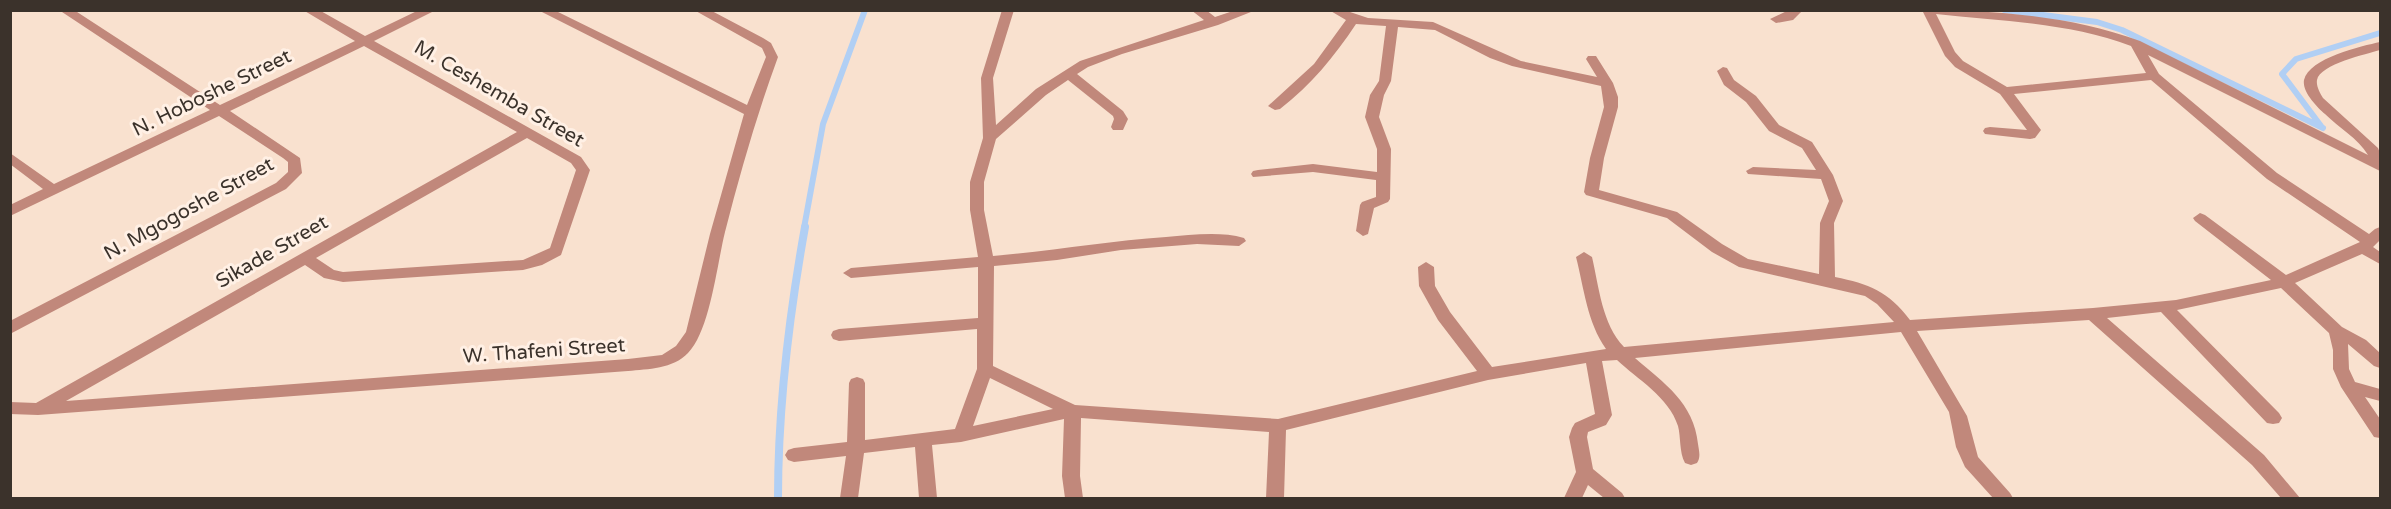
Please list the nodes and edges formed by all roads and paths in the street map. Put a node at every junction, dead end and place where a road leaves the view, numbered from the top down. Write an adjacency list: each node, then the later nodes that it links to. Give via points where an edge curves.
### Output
1 (66, 10): 26 (street)
2 (309, 10): 16 (street, M. Ceshemba Street)
3 (430, 10): 16 (street, N. Hoboshe Street)
4 (700, 10): 27 (street, W. Thafeni Street, via 759,41 771,52)
5 (1008, 10): 31 (street, via 987,78)
6 (1197, 10): 14 (street)
7 (1250, 10): 14 (street)
8 (1335, 10): 13 (street)
9 (1797, 10): 12 (street, via 1789,17)
10 (1930, 10): 17 (street, via 2104,32); 24 (street, via 1949,53)
11 (550, 11): 27 (street)
12 (1776, 19)
13 (1352, 20): 15 (street); 25 (street, via 1315,72)
14 (1214, 22): 21 (street, via 1118,51)
15 (1393, 23): 23 (street, via 1444,30 1523,66); 37 (street, via 1385,81 1372,117 1383,143)
16 (364, 41): 26 (street, N. Hoboshe Street); 30 (street, M. Ceshemba Street)
17 (2136, 44): 22 (street); 33 (street)
18 (2380, 46): 33 (street, via 2326,65 2311,78 2317,98 2365,141)
19 (1592, 59): 23 (street)
20 (1723, 71): 36 (street, via 1774,128 1807,145)
21 (1068, 73): 28 (street, via 1118,114); 31 (street)
22 (2154, 76): 24 (street); 43 (street, via 2272,176)
23 (1606, 84): 50 (street, via 1611,107 1591,192 1672,215 1744,263)
24 (2005, 91): 29 (street, via 2034,130 2030,135)
25 (1275, 106)
26 (221, 110): 38 (street, N. Hoboshe Street); 56 (street, N. Mgogoshe Street, via 294,161 295,173 291,178)
27 (751, 112): 68 (street, W. Thafeni Street, via 694,332 680,354 669,359)
28 (1118, 127)
29 (1990, 131)
30 (526, 133): 45 (street, Sikade Street); 45 (street, M. Ceshemba Street, via 576,160 583,170 562,239 556,251 547,257 523,265 344,277 329,274)
31 (990, 138): 47 (street, via 977,182 977,210)
32 (10, 157): 38 (street)
33 (2378, 160)
34 (1753, 171): 36 (street)
35 (1258, 174): 37 (street, via 1313,168)
36 (1826, 175): 50 (street, via 1836,201 1827,223)
37 (1384, 177): 41 (street, via 1383,199 1367,205)
38 (53, 190): 39 (street, N. Hoboshe Street)
39 (10, 211)
40 (2200, 218): 51 (street)
41 (1363, 231)
42 (1239, 241): 47 (street, via 1197,239)
43 (2371, 241): 46 (street); 51 (street)
44 (1584, 257): 59 (street, via 1599,319)
45 (304, 258): 68 (street, Sikade Street)
46 (2380, 259)
47 (986, 260): 49 (street); 54 (street)
48 (1426, 267): 63 (street, via 1427,286 1444,316)
49 (851, 273)
50 (1827, 281): 55 (street, via 1859,288 1883,300)
51 (2284, 282): 52 (street); 57 (street)
52 (2165, 307): 53 (street); 70 (street)
53 (2093, 314): 55 (street); 86 (street, via 2258,460)
54 (985, 323): 58 (street); 62 (street)
55 (1906, 326): 59 (street); 85 (street, via 1958,413 1966,450 1980,475)
56 (10, 328)
57 (2337, 332): 61 (street, via 2360,344); 65 (street, via 2341,369)
58 (839, 335)
59 (1620, 354): 60 (street); 77 (street, via 1671,395 1690,436)
60 (1593, 356): 63 (street); 78 (street, via 1604,415 1578,432)
61 (2380, 362)
62 (984, 369): 69 (street); 73 (street)
63 (1488, 374): 71 (street)
64 (857, 383): 75 (street)
65 (2349, 387): 66 (street); 72 (street)
66 (2380, 395)
67 (10, 408): 68 (street, W. Thafeni Street)
68 (38, 409)
69 (1073, 411): 71 (street); 73 (street); 81 (street)
70 (2273, 418)
71 (1278, 426): 82 (street)
72 (2380, 432)
73 (961, 435): 74 (street)
74 (923, 438): 75 (street); 80 (street)
75 (856, 449): 76 (street); 79 (street)
76 (794, 455)
77 (1691, 458)
78 (1585, 472): 83 (street); 84 (street)
79 (849, 498)
80 (928, 498)
81 (1074, 498)
82 (1275, 498)
83 (1573, 498)
84 (1616, 498)
85 (2004, 498)
86 (2291, 498)

